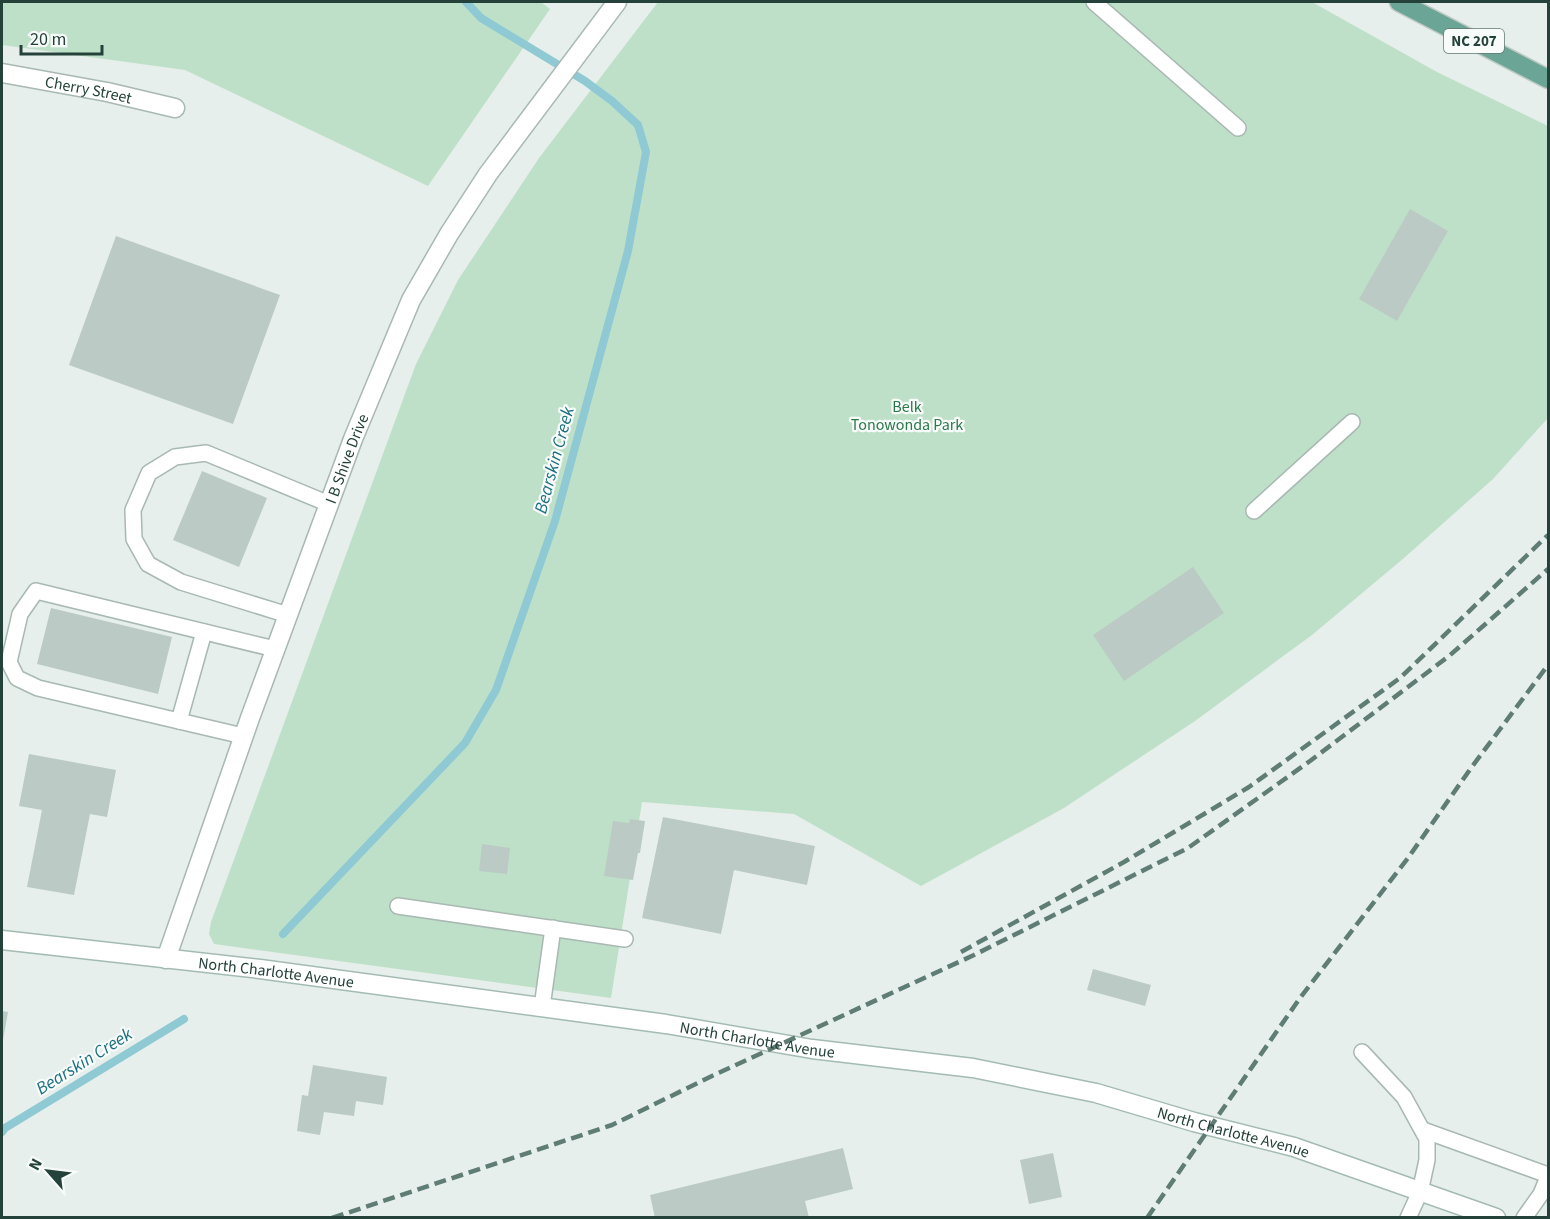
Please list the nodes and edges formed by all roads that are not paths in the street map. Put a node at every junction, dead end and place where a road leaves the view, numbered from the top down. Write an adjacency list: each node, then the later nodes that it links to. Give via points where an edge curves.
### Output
1 (617, 2): 9 (main road, I B Shive Drive, via 488,174 411,300)
2 (1094, 2): 7 (lane)
3 (1400, 2): 5 (main road, NC 207)
4 (2, 73): 6 (main road, Cherry Street)
5 (1548, 80)
6 (175, 108)
7 (1238, 128)
8 (1352, 422): 10 (lane)
9 (329, 504): 11 (main road, I B Shive Drive); 11 (lane, via 206,453 175,457 150,473 133,510 134,539 148,564 181,582)
10 (1254, 511)
11 (288, 615): 13 (main road, I B Shive Drive)
12 (204, 632): 13 (lane); 14 (lane); 14 (lane, via 36,591 20,614 9,662 17,678 38,688)
13 (275, 649): 15 (main road, I B Shive Drive)
14 (179, 721): 15 (lane)
15 (243, 736): 20 (main road, I B Shive Drive)
16 (398, 906): 17 (lane)
17 (553, 928): 18 (lane); 21 (lane)
18 (625, 939)
19 (2, 940): 20 (main road, North Charlotte Avenue)
20 (166, 959): 21 (main road, North Charlotte Avenue)
21 (542, 1007): 25 (main road, North Charlotte Avenue, via 812,1049 973,1068 1096,1093 1294,1147)
22 (1362, 1052): 23 (lane, via 1404,1097)
23 (1422, 1131): 24 (lane); 25 (lane, via 1427,1139 1427,1160)
24 (1548, 1176): 28 (lane)
25 (1420, 1192): 26 (lane); 27 (main road, North Charlotte Avenue)
26 (1408, 1218)
27 (1496, 1218)
28 (1524, 1218)

